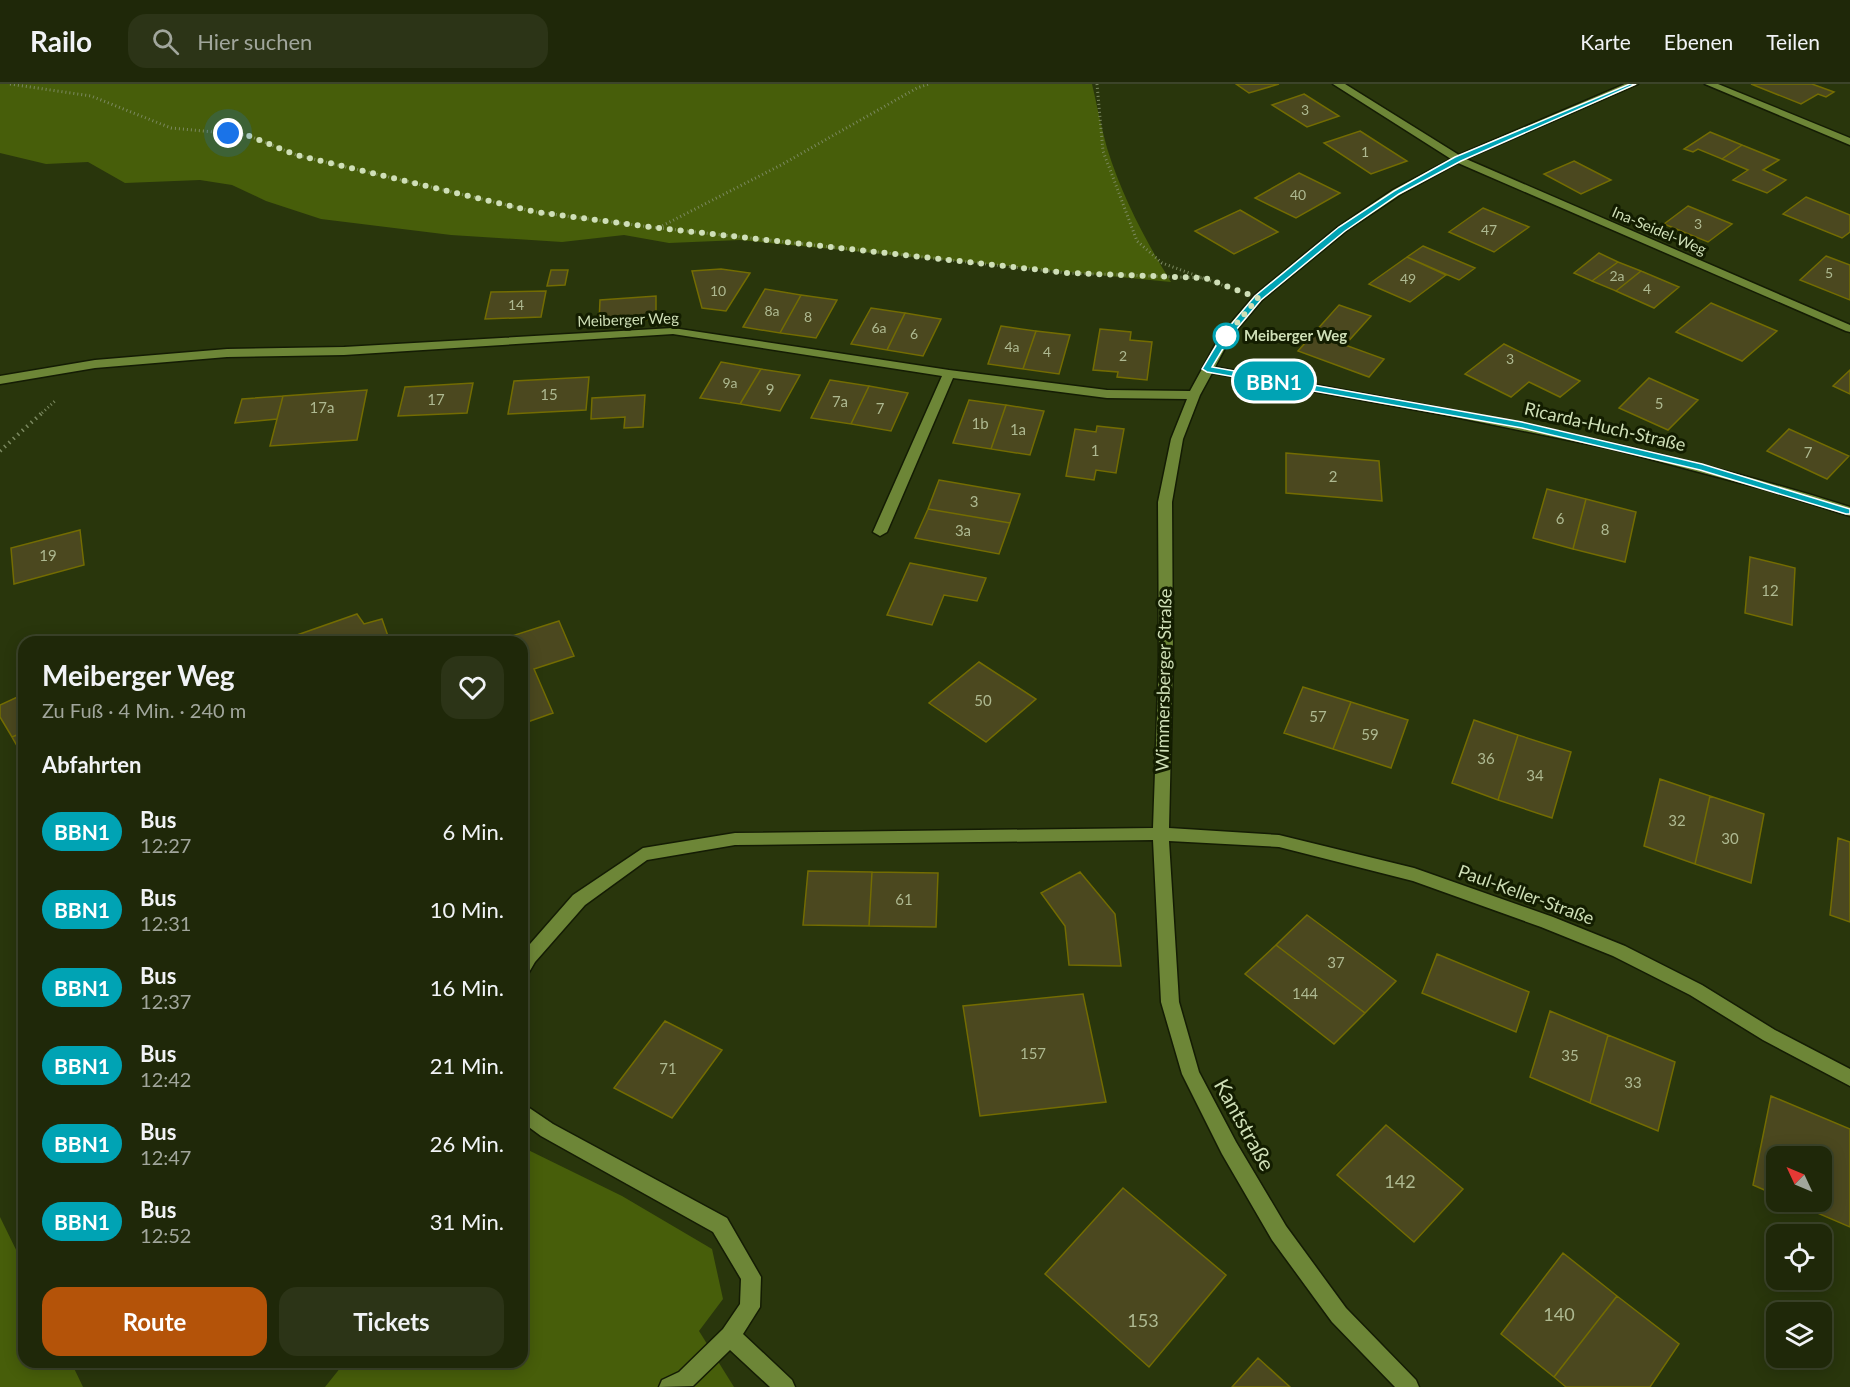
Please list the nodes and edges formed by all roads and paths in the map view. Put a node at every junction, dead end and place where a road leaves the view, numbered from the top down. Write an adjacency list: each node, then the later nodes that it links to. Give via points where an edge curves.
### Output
1 (10, 84): 9 (path, via 91,96 171,128 247,135 296,155 536,212)
2 (929, 84): 9 (path)
3 (1097, 84): 10 (path, via 1103,151 1137,241 1162,263)
4 (1338, 84): 8 (street, Ina-Seidel-Weg)
5 (1633, 84): 8 (street, Wimmersberger Straße)
6 (1710, 84): 7 (street)
7 (1850, 142)
8 (1458, 159): 11 (street, Wimmersberger Straße, via 1396,192 1342,229); 12 (street, Ina-Seidel-Weg)
9 (658, 228): 10 (path, via 1068,273)
10 (1205, 278): 11 (path)
11 (1258, 298): 14 (street, Wimmersberger Straße, via 1226,336)
12 (1850, 329)
13 (95, 364): 15 (street, Meiberger Weg, via 227,353 344,351 673,331); 16 (street, Meiberger Weg); 18 (path)
14 (1207, 369): 17 (street, Wimmersberger Straße); 19 (street, Ricarda-Huch-Straße, via 1522,425 1702,467)
15 (949, 374): 17 (street, Meiberger Weg, via 1107,394); 20 (street)
16 (0, 380)
17 (1194, 395): 21 (street, Wimmersberger Straße, via 1177,439 1165,502)
18 (0, 451)
19 (1850, 512)
20 (880, 532)
21 (1161, 834): 22 (street, via 735,839 643,854 579,900); 23 (street, Paul-Keller-Straße, via 1279,841 1414,875 1536,918 1619,951 1696,990); 28 (street, Kantstraße, via 1170,1002 1191,1074 1229,1149 1279,1233 1339,1315)
22 (528, 959)
23 (1850, 1078)
24 (528, 1116): 25 (street, via 547,1130 720,1225 751,1277 750,1307)
25 (730, 1336): 26 (street, via 686,1379); 27 (street)
26 (669, 1387)
27 (785, 1387)
28 (1409, 1387)

